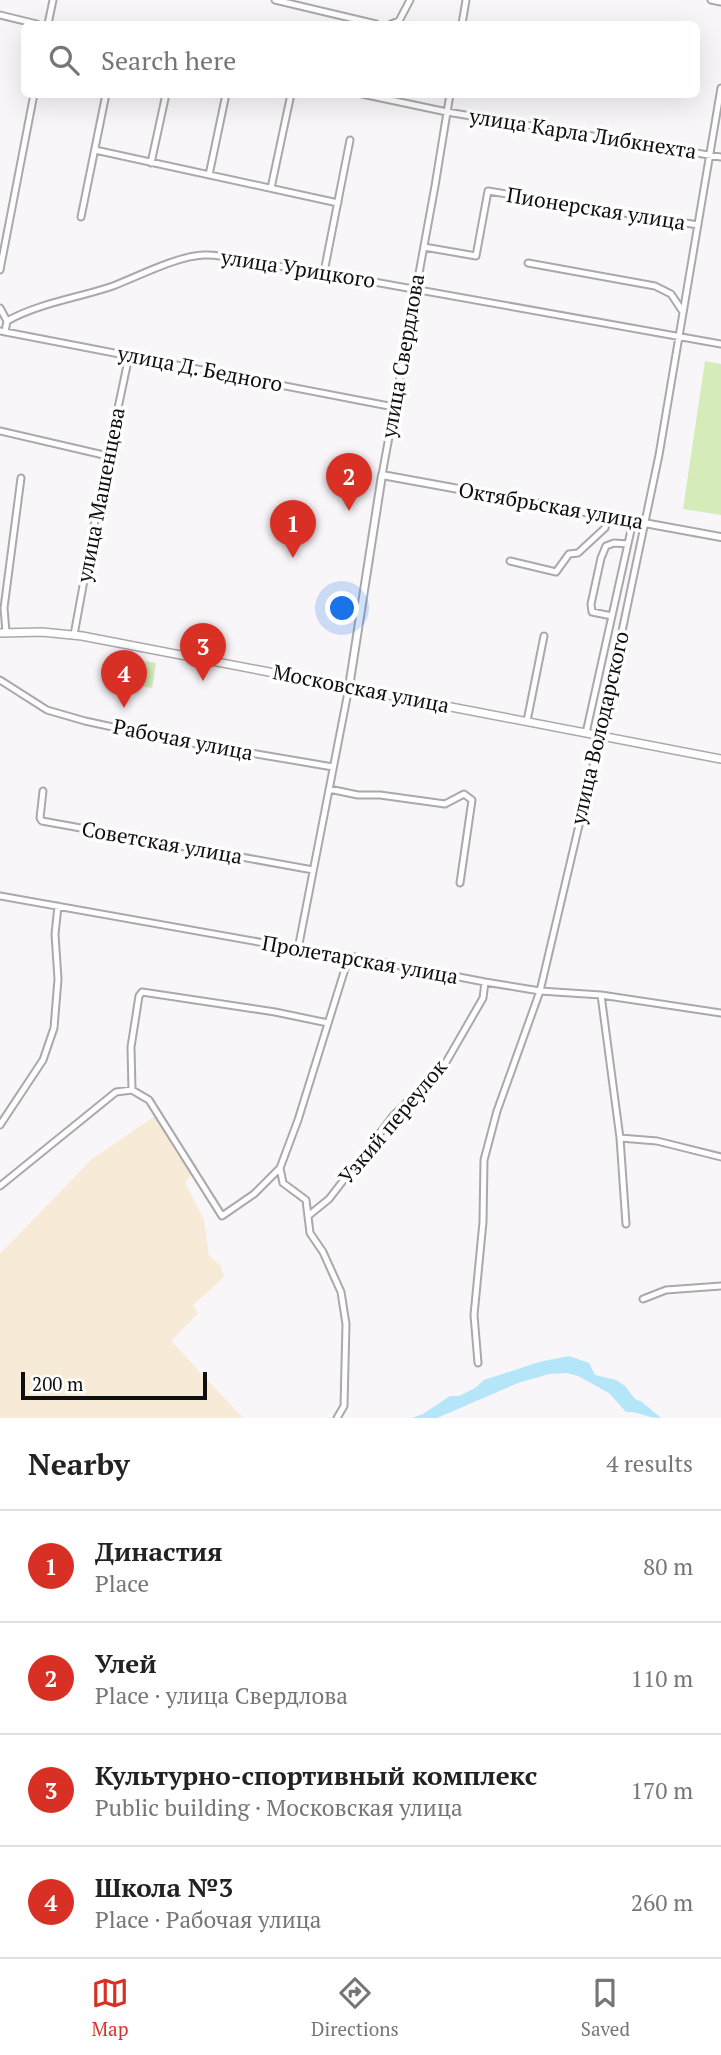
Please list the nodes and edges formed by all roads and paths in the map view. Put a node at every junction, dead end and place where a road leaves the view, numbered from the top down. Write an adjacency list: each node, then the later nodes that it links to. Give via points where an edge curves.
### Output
1 (53, 0): 9 (street)
2 (275, 0): 10 (street)
3 (410, 0): 11 (street)
4 (466, 0): 12 (street)
5 (711, 0): 6 (street)
6 (721, 2)
7 (0, 15): 8 (street)
8 (25, 21)
9 (49, 21)
10 (363, 21)
11 (400, 21)
12 (462, 21)
13 (721, 88): 24 (street, улица Володарского)
14 (33, 98): 34 (street)
15 (106, 98): 23 (street)
16 (165, 98): 26 (street)
17 (225, 98): 27 (street)
18 (290, 98): 28 (street)
19 (381, 98): 21 (street, улица Карла Либкнехта)
20 (449, 98): 21 (street, улица Свердлова)
21 (447, 112): 24 (street, улица Карла Либкнехта); 32 (street, улица Свердлова)
22 (350, 140): 29 (street)
23 (95, 150): 26 (street); 30 (street)
24 (709, 155): 25 (street, улица Карла Либкнехта); 31 (street, улица Володарского)
25 (721, 157)
26 (151, 163): 27 (street)
27 (209, 175): 28 (street)
28 (271, 188): 29 (street)
29 (338, 203): 35 (street)
30 (81, 217)
31 (698, 225): 32 (street, Пионерская улица, via 488,191 476,256); 38 (street, улица Володарского)
32 (424, 247): 36 (street, улица Свердлова)
33 (528, 263): 38 (street, via 655,286 671,294)
34 (0, 266)
35 (324, 272): 36 (street, улица Урицкого); 39 (street, улица Урицкого, via 201,255)
36 (415, 289): 41 (street, улица Урицкого); 44 (street, улица Свердлова)
37 (0, 308): 39 (street)
38 (683, 312): 41 (street, улица Володарского)
39 (7, 321): 40 (street)
40 (3, 332): 43 (street, улица Д. Бедного)
41 (679, 336): 42 (street, улица Урицкого); 51 (street, улица Володарского)
42 (721, 344)
43 (130, 356): 44 (street, улица Д. Бедного); 46 (street, улица Машенцева)
44 (394, 407): 47 (street, улица Свердлова)
45 (0, 431): 46 (street)
46 (108, 456): 57 (street, улица Машенцева)
47 (382, 475): 49 (street, Октябрьская улица); 60 (street, улица Свердлова)
48 (21, 478): 56 (street)
49 (608, 517): 50 (street, Октябрьская улица); 54 (street, via 605,528 578,553 569,554 556,572)
50 (633, 521): 51 (street, Октябрьская улица); 53 (street)
51 (645, 523): 52 (street, Октябрьская улица); 63 (street, улица Володарского)
52 (721, 537)
53 (628, 544): 55 (street); 55 (street, via 606,546 601,558 592,612)
54 (510, 561)
55 (612, 616): 62 (street)
56 (3, 627): 57 (main road, Московская улица)
57 (74, 635): 60 (main road, Московская улица)
58 (544, 636): 61 (street)
59 (0, 680): 65 (street, Рабочая улица, via 47,710 85,721)
60 (349, 687): 61 (main road, Московская улица); 65 (street, улица Свердлова)
61 (527, 721): 62 (main road, Московская улица)
62 (586, 733): 63 (main road, Московская улица)
63 (600, 736): 64 (main road, Московская улица); 75 (street, улица Володарского)
64 (721, 759)
65 (333, 767): 66 (street, улица Свердлова)
66 (329, 789): 68 (street, улица Свердлова); 69 (street, via 445,804 464,794 472,800)
67 (43, 791): 68 (street, Советская улица, via 42,821)
68 (313, 870): 72 (street, улица Свердлова)
69 (460, 883)
70 (0, 895): 71 (street, Пролетарская улица)
71 (58, 906): 72 (street, Пролетарская улица); 80 (street, via 54,1028 43,1060)
72 (298, 949): 73 (street, Пролетарская улица)
73 (349, 956): 74 (street, Пролетарская улица); 78 (street)
74 (485, 982): 75 (street, Пролетарская улица); 85 (street, Узкий переулок, via 483,998 445,1064 393,1116 329,1199)
75 (540, 991): 76 (street, Пролетарская улица); 89 (street, улица Володарского, via 484,1160 474,1315)
76 (601, 995): 77 (street, Пролетарская улица); 81 (street)
77 (721, 1013)
78 (328, 1023): 79 (street, via 142,992 131,1047); 83 (street)
79 (132, 1090): 83 (street, via 149,1100 222,1216); 84 (street, via 116,1092)
80 (0, 1125)
81 (620, 1138): 82 (street, via 657,1141); 86 (street)
82 (721, 1157)
83 (280, 1168): 85 (street, via 283,1183 306,1200)
84 (2, 1181)
85 (308, 1216): 90 (street, via 310,1233 341,1292 346,1324 344,1405)
86 (626, 1224)
87 (721, 1286): 88 (street, via 666,1290)
88 (643, 1298)
89 (478, 1363)
90 (337, 1418)

